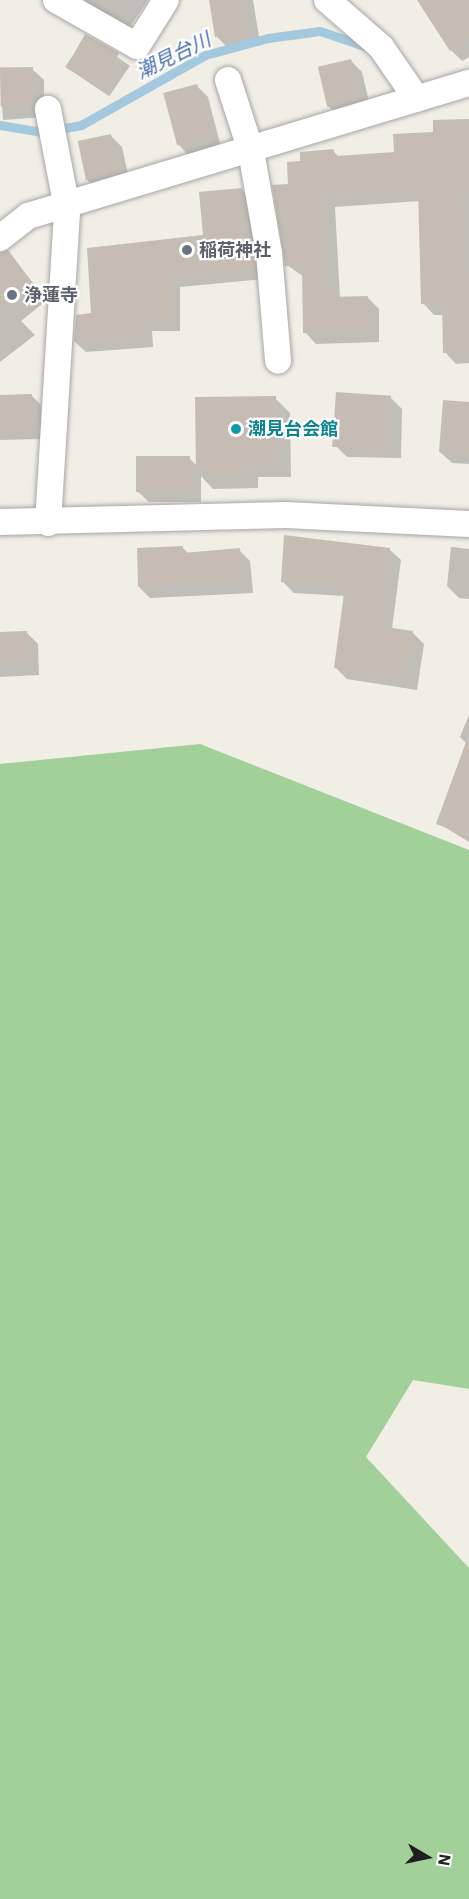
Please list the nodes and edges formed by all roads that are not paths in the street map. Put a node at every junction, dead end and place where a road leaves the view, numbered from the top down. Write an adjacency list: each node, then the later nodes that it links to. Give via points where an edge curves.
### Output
1 (56, 0): 2 (street, via 137,46)
2 (166, 0)
3 (327, 0): 6 (street, via 381,47)
4 (228, 80): 8 (street)
5 (469, 83): 6 (street)
6 (417, 99): 8 (street)
7 (51, 123): 9 (street)
8 (251, 151): 9 (street); 11 (street, via 269,253)
9 (67, 208): 10 (street, via 28,216); 13 (street)
10 (0, 238)
11 (278, 361)
12 (0, 522): 13 (street)
13 (48, 523): 14 (street, via 286,515)
14 (469, 524)

